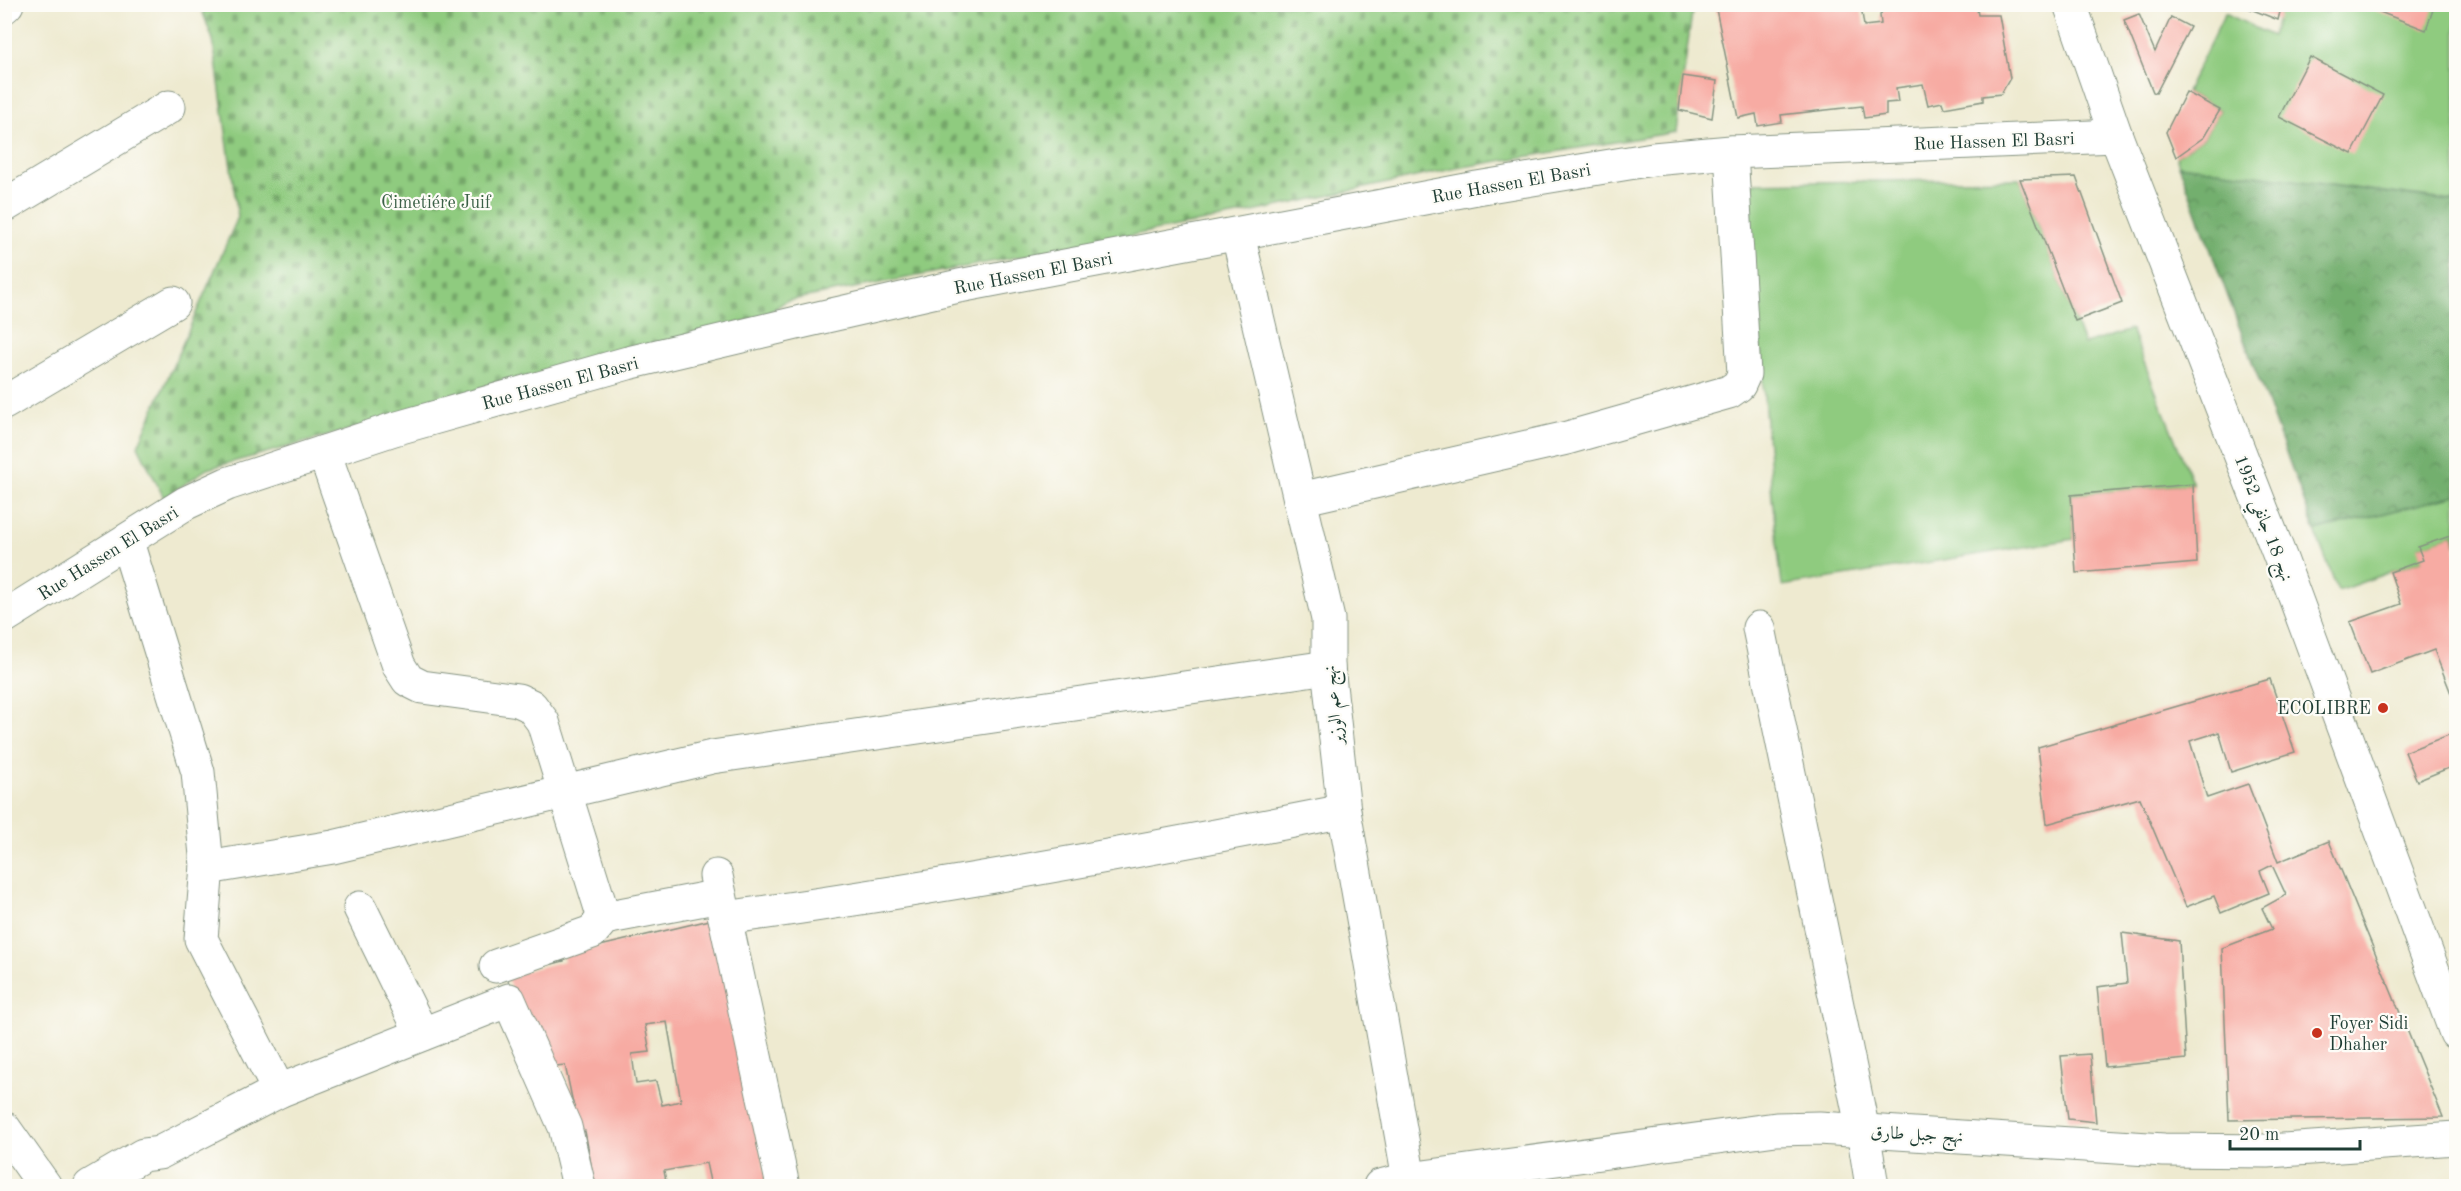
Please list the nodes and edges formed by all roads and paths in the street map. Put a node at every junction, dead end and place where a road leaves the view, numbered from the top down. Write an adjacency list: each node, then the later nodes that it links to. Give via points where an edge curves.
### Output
1 (2070, 4): 3 (street, نهج 18 جانفي 1952)
2 (169, 107): 5 (street)
3 (2116, 136): 4 (street, Rue Hassen El Basri); 22 (street, نهج 18 جانفي 1952, via 2281,559)
4 (1731, 152): 6 (street, Rue Hassen El Basri, via 1653,159 1477,188); 10 (street, via 1744,374 1739,385 1729,392 1567,438)
5 (4, 206)
6 (1238, 235): 9 (street, Rue Hassen El Basri, via 959,286 628,363); 10 (street, نهج عم الوزير)
7 (173, 303): 8 (street)
8 (4, 403)
9 (324, 452): 11 (street, Rue Hassen El Basri, via 227,484 186,503); 15 (street, via 399,666 408,680 422,687 519,700 531,706 543,722)
10 (1300, 498): 14 (street, نهج عم الوزير, via 1328,619)
11 (127, 542): 12 (street, Rue Hassen El Basri); 17 (street, via 198,772)
12 (4, 617)
13 (1759, 628): 26 (street)
14 (1328, 667): 15 (street, via 712,757); 16 (street, نهج عم الوزير)
15 (565, 792): 17 (street, via 333,847); 20 (street)
16 (1344, 810): 18 (street, via 913,891); 28 (street, نهج عم الوزير)
17 (207, 868): 24 (street, via 201,939)
18 (720, 897): 20 (street); 32 (street)
19 (360, 908): 23 (street)
20 (603, 918): 21 (street, via 592,932)
21 (496, 966)
22 (2457, 1033)
23 (422, 1034): 24 (street); 31 (street, via 509,1000 565,1127)
24 (279, 1090): 30 (street, via 159,1153 143,1155)
25 (4, 1128): 29 (street)
26 (1863, 1131): 27 (street, نهج جبل طارق, via 2164,1150 2268,1151); 28 (street, نهج جبل طارق, via 1776,1130); 33 (street)
27 (2457, 1138)
28 (1395, 1183)
29 (45, 1186)
30 (90, 1186)
31 (579, 1186)
32 (783, 1186)
33 (1872, 1186)

